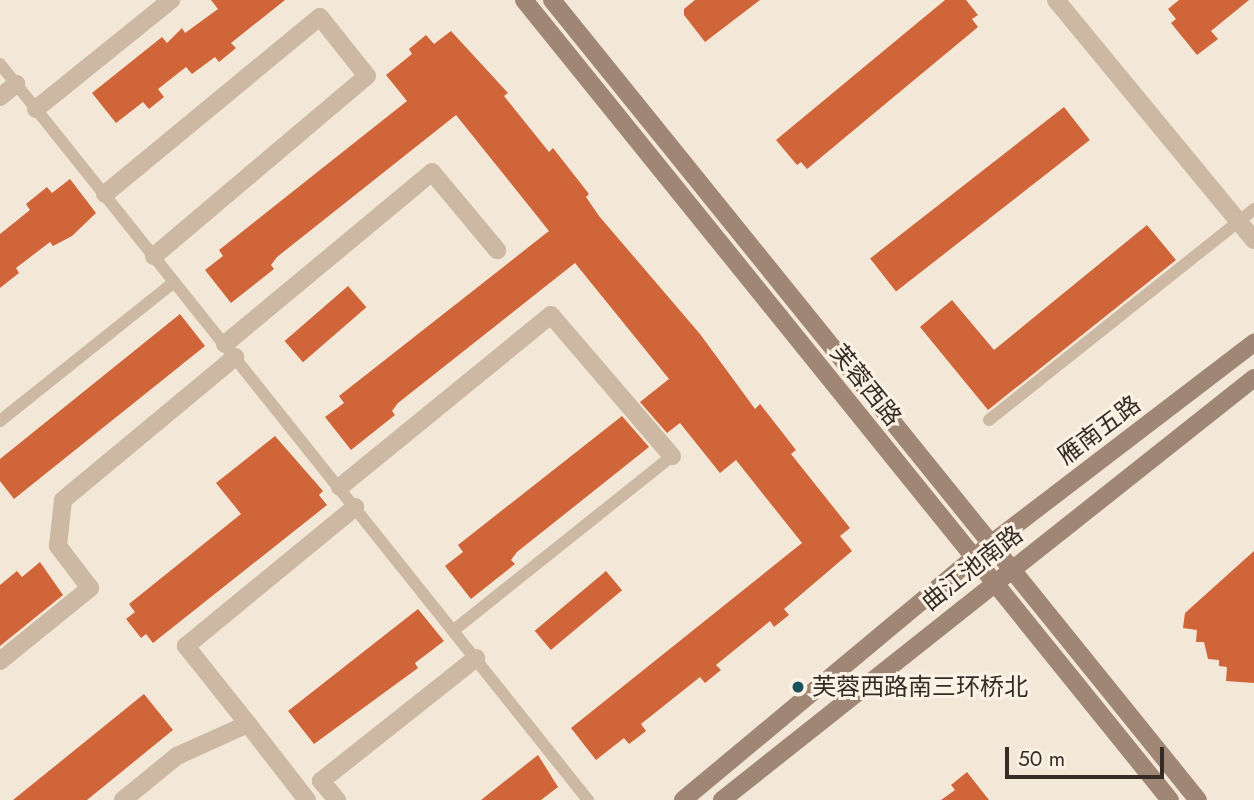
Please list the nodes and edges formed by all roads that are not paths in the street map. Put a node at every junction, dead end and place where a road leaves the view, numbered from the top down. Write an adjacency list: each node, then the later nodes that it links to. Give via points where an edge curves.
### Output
1 (171, 0): 8 (street)
2 (524, 0): 25 (main road, 芙蓉西路)
3 (552, 0): 24 (main road, 芙蓉西路)
4 (1056, 0): 11 (street)
5 (0, 64): 6 (lane)
6 (16, 85): 7 (street); 8 (lane)
7 (0, 97)
8 (36, 109): 9 (lane)
9 (104, 194): 14 (lane); 14 (street, via 320,17 367,76)
10 (1254, 209): 11 (lane)
11 (1239, 222): 12 (street); 19 (lane)
12 (1254, 240)
13 (497, 250): 17 (street, via 432,172)
14 (154, 256): 15 (lane)
15 (174, 282): 17 (lane); 20 (lane)
16 (1254, 343): 24 (main road, 雁南五路)
17 (230, 351): 22 (lane); 30 (street, via 62,500 58,546 90,588)
18 (1254, 378): 26 (main road, 曲江池南路)
19 (989, 420)
20 (0, 421)
21 (671, 456): 22 (street, via 551,315); 28 (lane)
22 (340, 487): 23 (lane)
23 (355, 507): 28 (lane); 31 (street, via 186,646)
24 (992, 543): 25 (main road, 雁南五路); 26 (main road, 芙蓉西路)
25 (974, 558): 27 (main road, 芙蓉西路); 36 (main road, 曲江池南路)
26 (1012, 568): 27 (main road, 曲江池南路); 39 (main road, 芙蓉西路)
27 (993, 582): 37 (main road, 曲江池南路); 38 (main road, 芙蓉西路)
28 (454, 630): 29 (lane)
29 (476, 658): 34 (street, via 321,781); 35 (lane)
30 (0, 662)
31 (248, 723): 32 (street, via 177,756); 33 (street)
32 (123, 800)
33 (307, 800)
34 (337, 800)
35 (588, 800)
36 (683, 800)
37 (722, 800)
38 (1170, 800)
39 (1198, 800)

